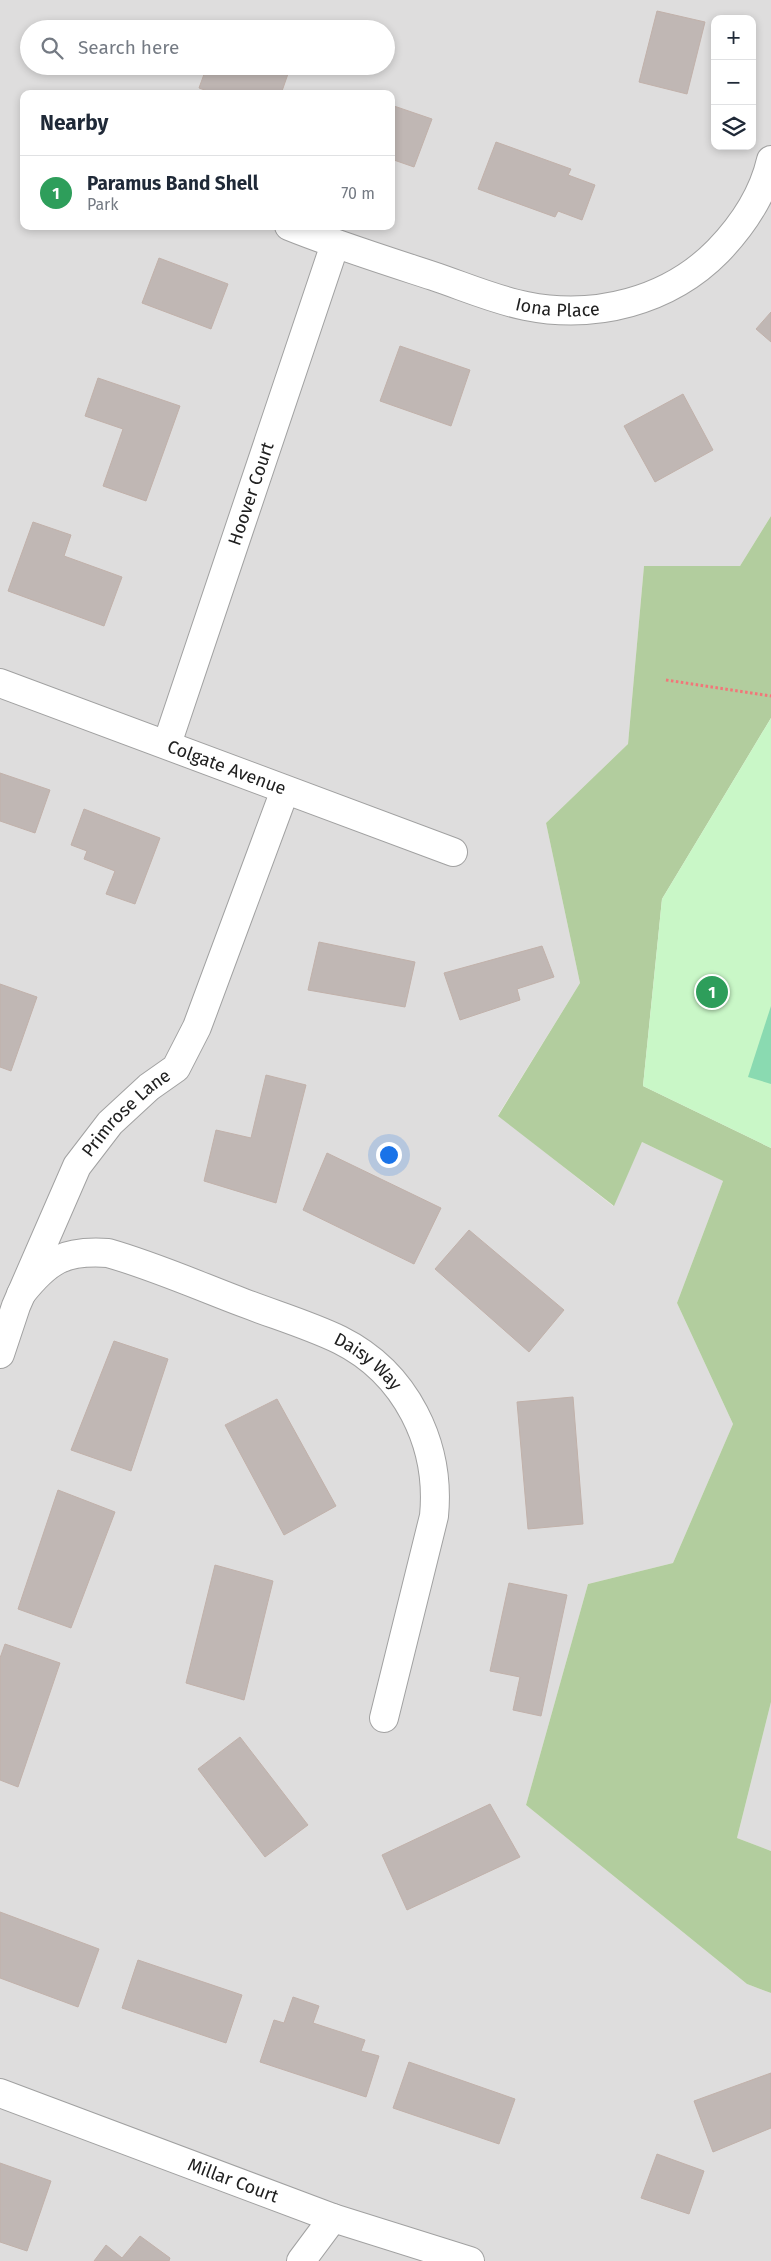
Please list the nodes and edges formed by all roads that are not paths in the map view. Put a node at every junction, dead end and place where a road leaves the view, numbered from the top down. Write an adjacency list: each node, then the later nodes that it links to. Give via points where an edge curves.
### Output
1 (771, 160): 3 (street, Iona Place, via 758,198 734,235 706,263 670,287 636,301 601,309 561,311 525,306)
2 (299, 230): 3 (street, Iona Place)
3 (335, 244): 5 (street, Hoover Court)
4 (0, 683): 5 (street, Colgate Avenue)
5 (167, 744): 6 (street, Colgate Avenue)
6 (285, 790): 7 (street, Colgate Avenue); 8 (street, Primrose Lane, via 197,1027 176,1068 149,1087 110,1123 77,1166)
7 (453, 852)
8 (21, 1294): 9 (street, Primrose Lane); 10 (street, Daisy Way, via 38,1272 60,1258 86,1251 108,1252 340,1340 375,1362 404,1395 426,1438 433,1465 435,1503)
9 (0, 1354)
10 (384, 1718)
11 (0, 2093): 12 (street, Millar Court)
12 (334, 2218): 13 (street); 14 (street, Millar Court)
13 (301, 2261)
14 (470, 2261)

